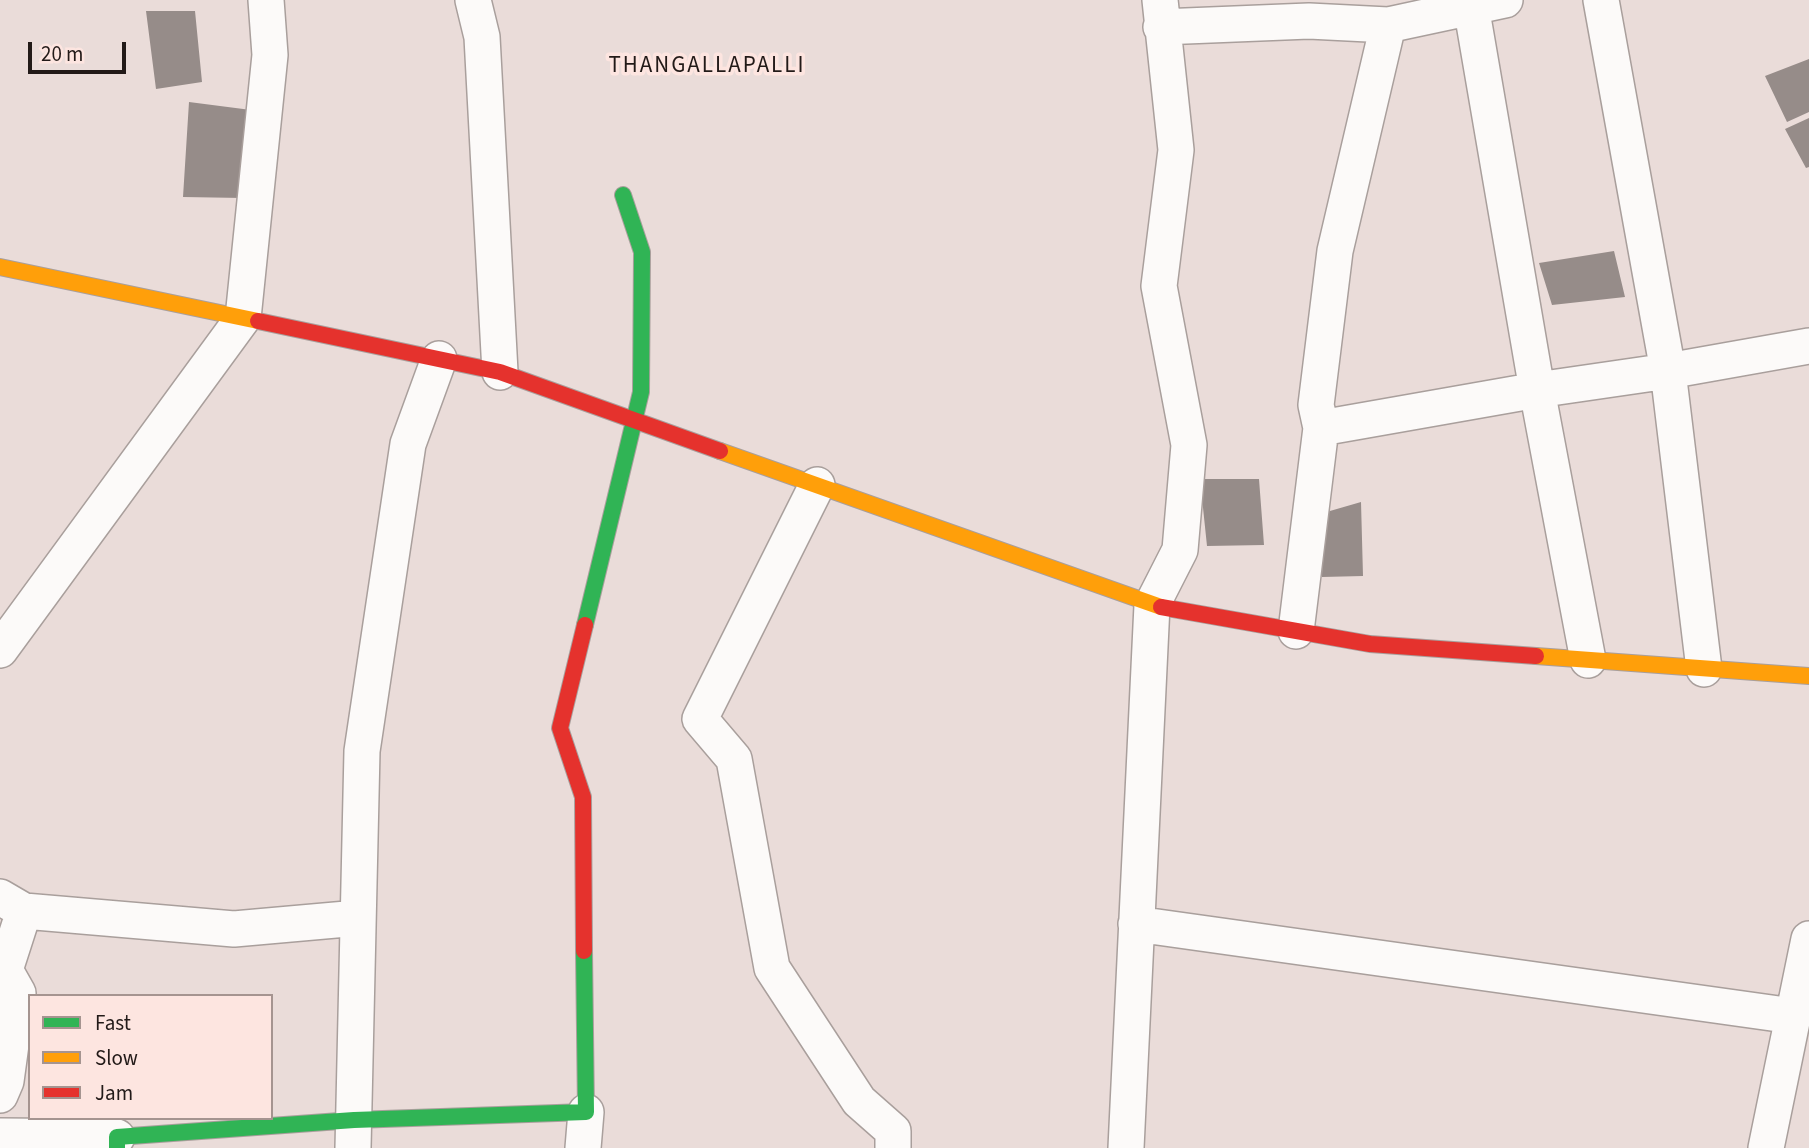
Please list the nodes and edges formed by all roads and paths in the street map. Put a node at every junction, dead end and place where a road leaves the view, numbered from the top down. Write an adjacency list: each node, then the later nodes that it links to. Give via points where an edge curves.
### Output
1 (267, 0): 10 (street, via 270,55)
2 (473, 0): 14 (street, via 482,37)
3 (1505, 0): 5 (street)
4 (1601, 0): 13 (street)
5 (1470, 3): 7 (street); 15 (street)
6 (1161, 13): 7 (street); 19 (street, via 1176,150 1159,286 1189,445 1180,550)
7 (1388, 25): 17 (street, via 1335,251 1316,405)
8 (624, 195): 16 (main road, via 642,252 641,392)
9 (0, 267): 10 (main road)
10 (243, 318): 12 (main road); 21 (street)
11 (1809, 346): 13 (street)
12 (439, 359): 14 (main road); 26 (street, via 408,444 362,751)
13 (1668, 371): 15 (street); 23 (street)
14 (500, 372): 16 (main road)
15 (1537, 390): 17 (street); 22 (street)
16 (634, 418): 18 (main road); 31 (main road, via 560,728 583,797)
17 (1321, 428): 20 (street)
18 (817, 485): 19 (main road); 36 (street, via 700,719 734,759 772,968 859,1101 893,1131)
19 (1152, 605): 20 (main road); 27 (street)
20 (1296, 631): 22 (main road, via 1370,643)
21 (0, 650)
22 (1588, 660): 23 (main road)
23 (1704, 668): 24 (main road)
24 (1809, 676)
25 (12, 904): 26 (street, via 234,929); 30 (street, via 5,970 18,993)
26 (358, 918): 32 (street)
27 (1136, 924): 29 (street); 37 (street)
28 (1809, 939): 29 (street)
29 (1793, 1016): 38 (street)
30 (0, 1095)
31 (586, 1112): 32 (main road); 35 (street)
32 (354, 1134): 34 (main road)
33 (0, 1136): 34 (street)
34 (117, 1143)
35 (583, 1148)
36 (893, 1148)
37 (1126, 1148)
38 (1766, 1148)

